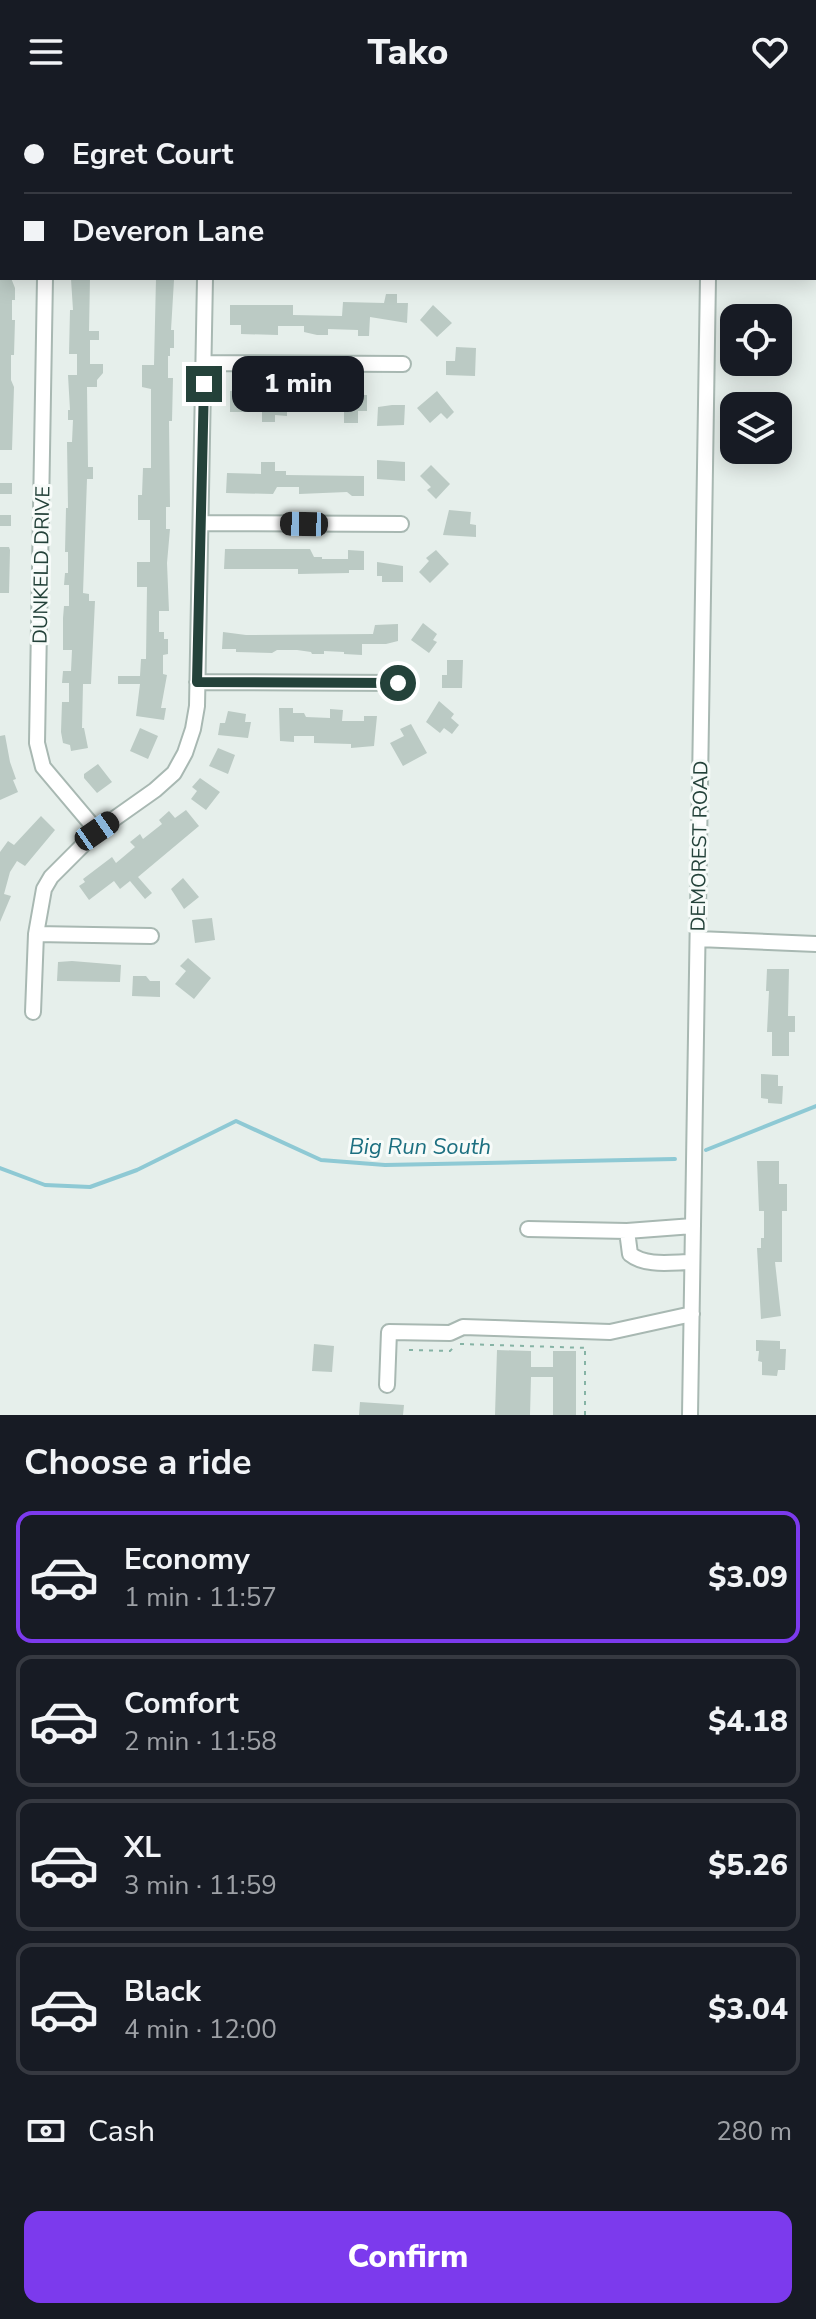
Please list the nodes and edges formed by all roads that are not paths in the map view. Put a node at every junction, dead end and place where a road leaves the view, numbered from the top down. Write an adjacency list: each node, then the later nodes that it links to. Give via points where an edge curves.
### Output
1 (45, 280): 10 (street, DUNKELD DRIVE, via 37,743 43,767)
2 (205, 280): 4 (street)
3 (708, 280): 13 (street, DEMOREST ROAD)
4 (204, 363): 5 (street); 6 (street)
5 (403, 364)
6 (202, 523): 7 (street); 8 (street)
7 (401, 524)
8 (197, 682): 9 (street); 10 (street, via 193,729 174,773)
9 (398, 683)
10 (97, 831): 11 (street, via 51,877)
11 (36, 934): 12 (street); 15 (street)
12 (151, 936)
13 (698, 939): 14 (street); 16 (street, DEMOREST ROAD)
14 (816, 944)
15 (33, 1012)
16 (693, 1226): 18 (street); 19 (street, DEMOREST ROAD)
17 (528, 1229): 18 (street)
18 (627, 1231): 19 (street, via 630,1254 636,1259)
19 (692, 1262): 20 (street, DEMOREST ROAD)
20 (692, 1314): 21 (street, via 610,1332 463,1327 450,1333 389,1332); 22 (street, DEMOREST ROAD)
21 (387, 1385)
22 (690, 1415)

